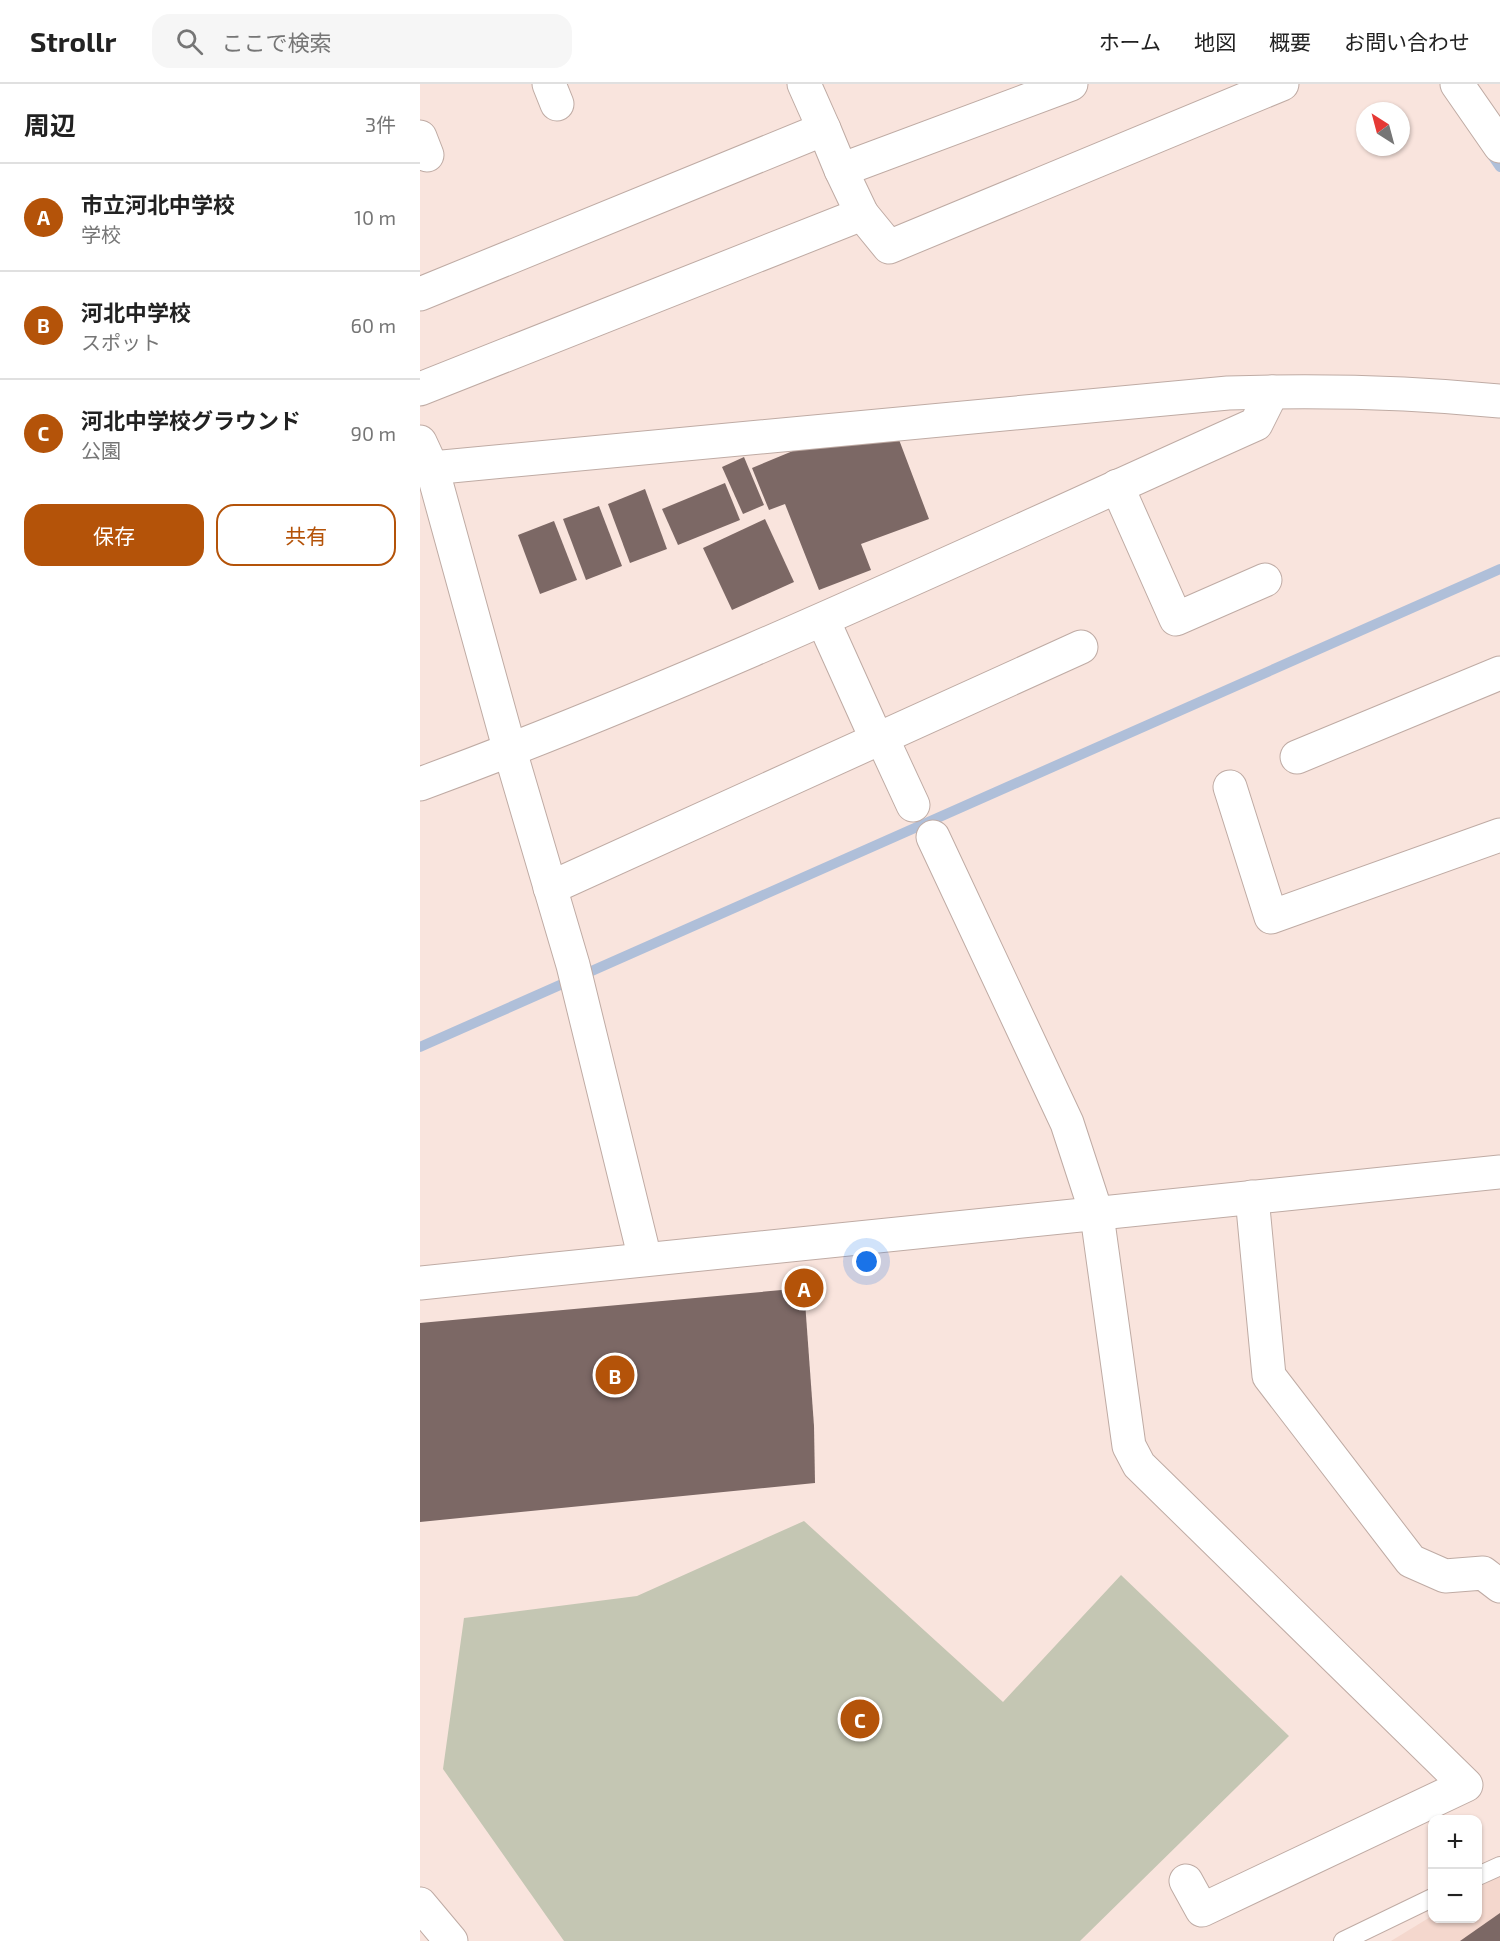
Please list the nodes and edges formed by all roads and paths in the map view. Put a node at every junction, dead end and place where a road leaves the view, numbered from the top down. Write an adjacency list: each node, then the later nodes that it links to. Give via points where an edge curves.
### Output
1 (804, 84): 5 (street)
2 (1071, 84): 7 (street)
3 (1282, 84): 8 (street, via 889,247)
4 (1456, 84): 6 (street)
5 (824, 129): 7 (street); 9 (street)
6 (1500, 146)
7 (841, 170): 8 (street)
8 (862, 214): 10 (street)
9 (420, 294)
10 (420, 389)
11 (1272, 392): 12 (street, via 1424,394); 13 (street); 14 (street, via 1256,424)
12 (1500, 401)
13 (424, 460): 20 (street)
14 (1117, 486): 15 (street, via 1176,619); 16 (street)
15 (1265, 580)
16 (823, 620): 19 (street); 20 (street)
17 (1081, 647): 19 (street)
18 (1500, 673): 21 (street)
19 (879, 739): 24 (street); 27 (street)
20 (510, 751): 22 (street); 27 (street)
21 (1297, 757)
22 (420, 784)
23 (1230, 787): 25 (street, via 1271,917)
24 (913, 804)
25 (1500, 835)
26 (933, 837): 30 (street, via 1067,1123)
27 (550, 888): 31 (street, via 576,977)
28 (1500, 1172): 29 (street)
29 (1252, 1197): 30 (street); 33 (street, via 1269,1376 1411,1561 1445,1576 1482,1573)
30 (1097, 1215): 31 (street); 36 (street, via 1129,1446 1139,1465 1466,1785 1202,1910)
31 (645, 1259): 32 (street)
32 (420, 1283)
33 (1500, 1587)
34 (1500, 1866): 35 (lane)
35 (1482, 1874)
36 (1186, 1881)
37 (1428, 1900): 40 (lane)
38 (420, 1904): 39 (street)
39 (451, 1941)
40 (1343, 1941)

